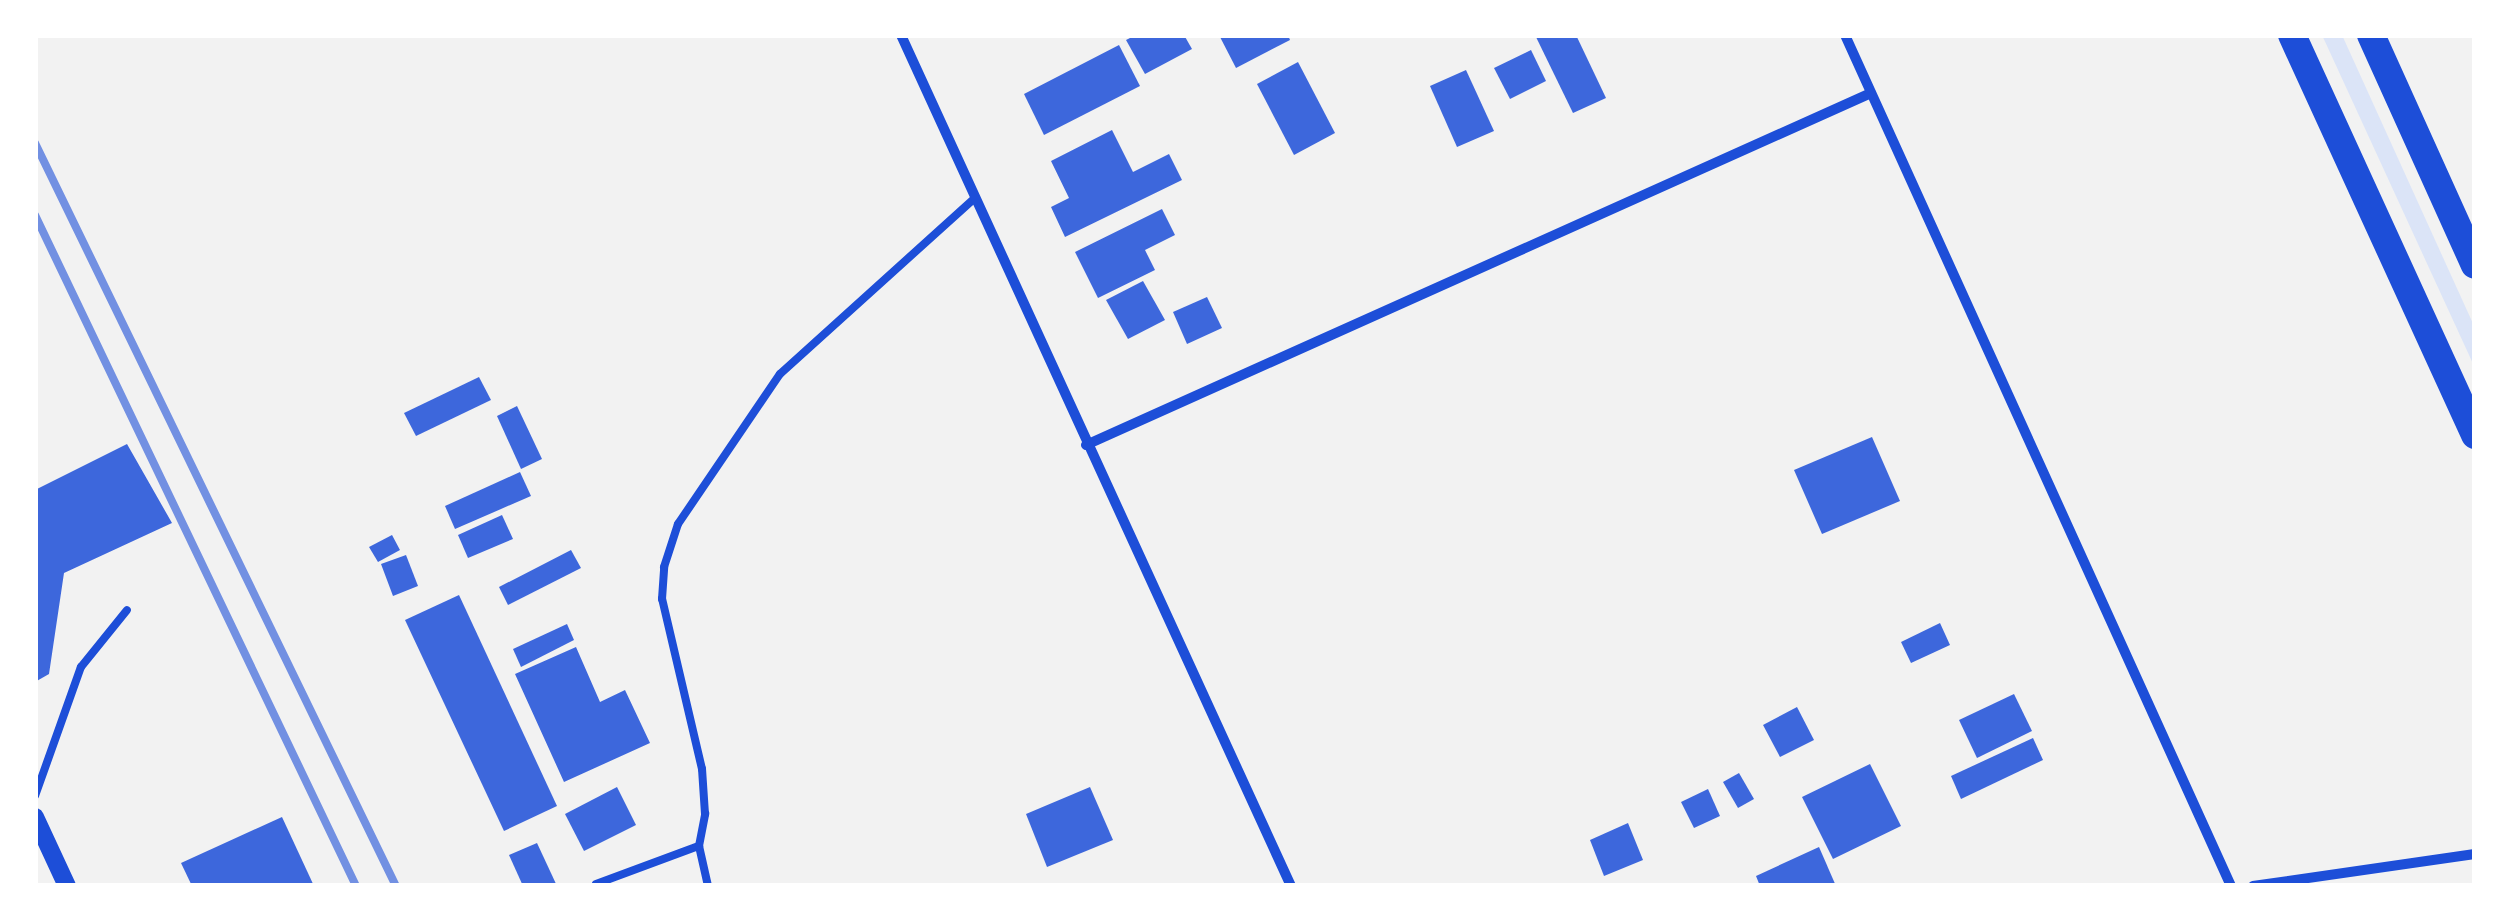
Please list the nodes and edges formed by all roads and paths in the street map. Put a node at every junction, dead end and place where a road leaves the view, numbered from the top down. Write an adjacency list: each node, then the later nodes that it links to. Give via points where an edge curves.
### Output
1 (901, 35): 6 (street)
2 (1845, 35): 5 (street)
3 (2292, 35): 8 (highway)
4 (2372, 35): 7 (highway)
5 (1871, 93): 9 (street); 19 (street)
6 (975, 198): 9 (street); 13 (lane, via 780,374 678,524 662,599 702,770)
7 (2475, 265)
8 (2475, 436)
9 (1086, 445): 18 (street)
10 (128, 610): 11 (lane, via 81,667)
11 (35, 796)
12 (35, 816): 16 (street)
13 (699, 846): 15 (lane); 17 (lane)
14 (2475, 854): 20 (street)
15 (596, 884)
16 (67, 886)
17 (708, 886)
18 (1291, 886)
19 (2231, 886)
20 (2253, 886)

